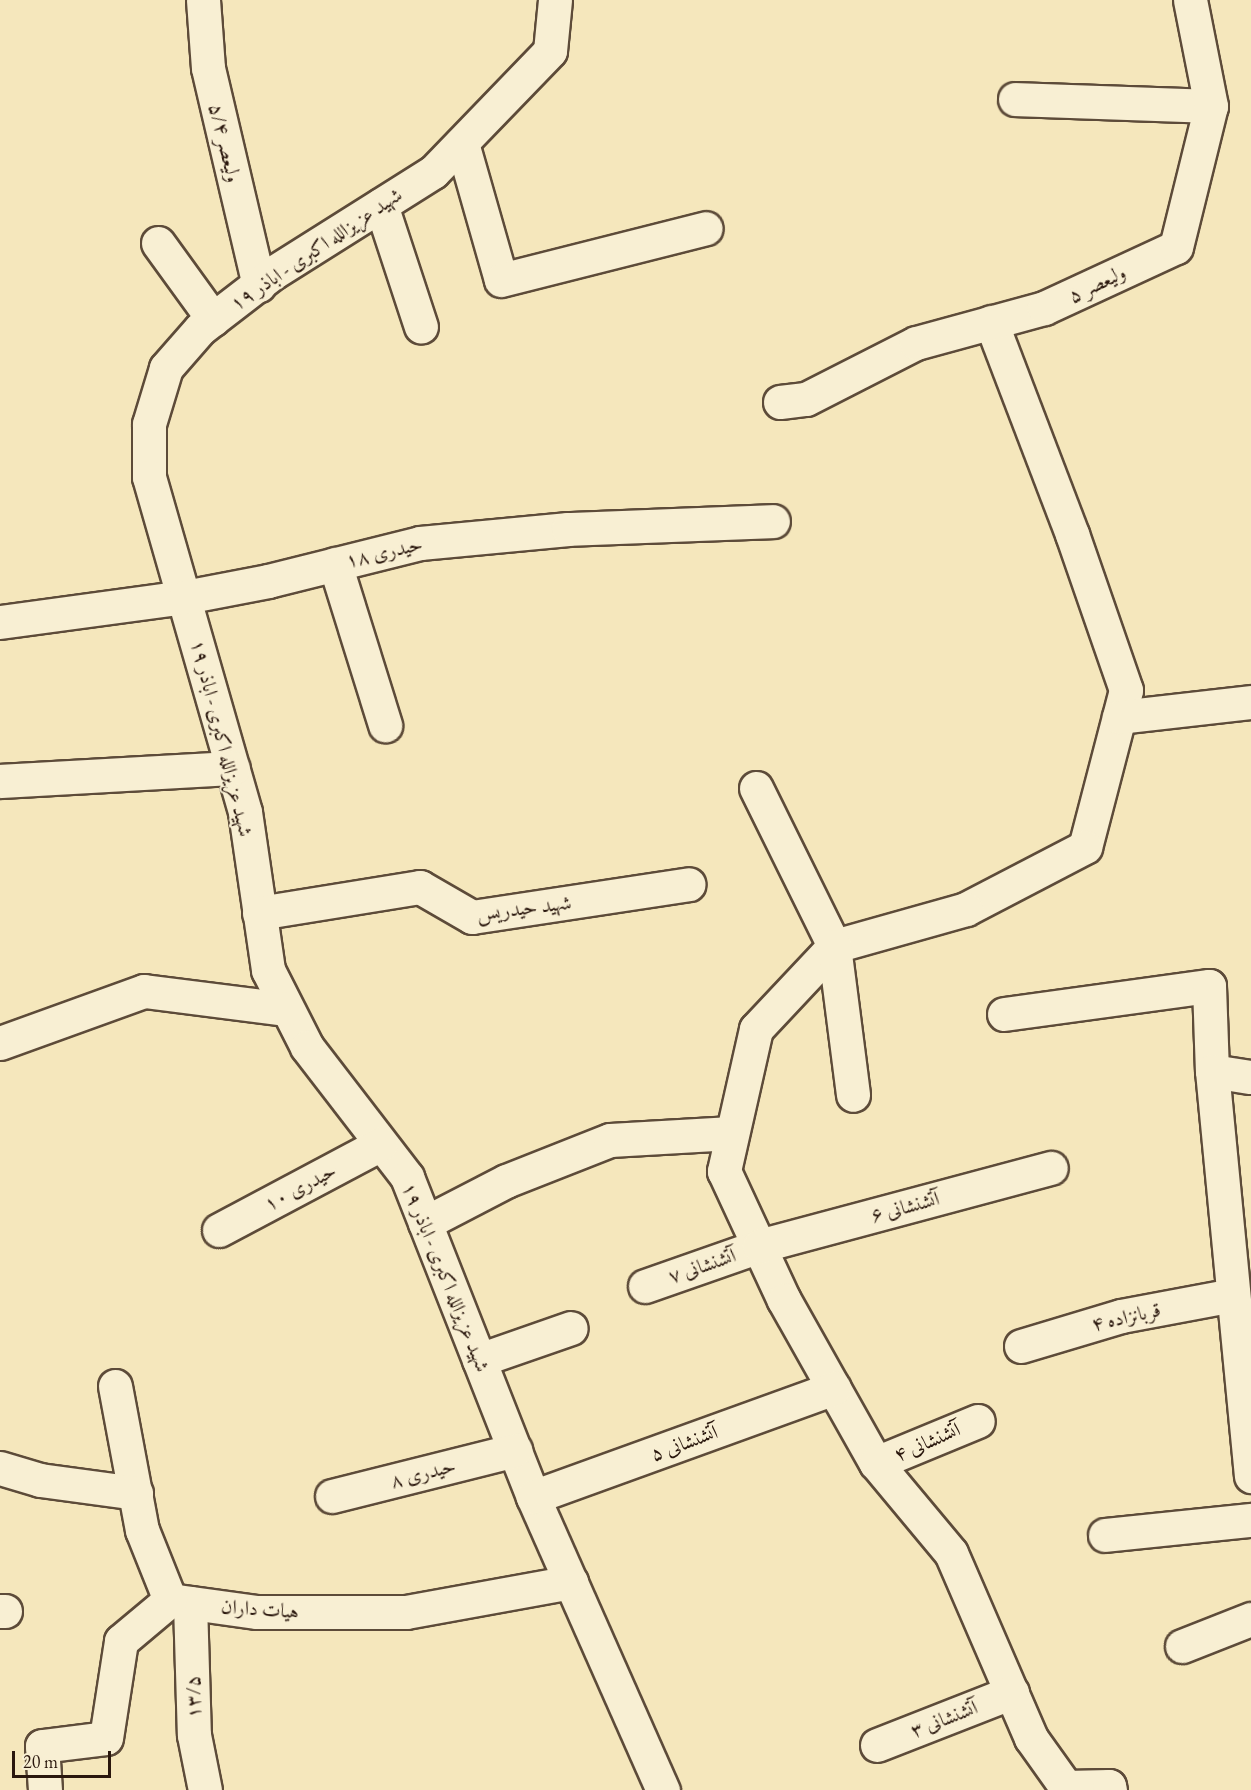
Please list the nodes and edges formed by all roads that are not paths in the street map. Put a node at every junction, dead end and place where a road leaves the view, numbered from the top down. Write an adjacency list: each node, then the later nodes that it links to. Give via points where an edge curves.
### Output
1 (202, 0): 10 (street, ولیعصر ۵/۴, via 208,68)
2 (555, 0): 6 (street, شهید عزیزالله اکبری - اباذر ۱۹, via 550,51)
3 (1190, 0): 5 (street, ولیعصر ۵)
4 (1015, 99): 5 (street)
5 (1210, 106): 12 (street, ولیعصر ۵, via 1176,247 1044,308)
6 (462, 143): 7 (street, شهید عزیزالله اکبری - اباذر ۱۹, via 434,172); 8 (street, via 501,280)
7 (381, 206): 10 (street, شهید عزیزالله اکبری - اباذر ۱۹); 13 (street)
8 (706, 228)
9 (158, 243): 11 (street)
10 (259, 285): 11 (street, شهید عزیزالله اکبری - اباذر ۱۹)
11 (213, 319): 17 (street, شهید عزیزالله اکبری - اباذر ۱۹, via 166,368 149,424 149,477)
12 (991, 322): 14 (street, ولیعصر ۵, via 916,343 806,399); 20 (street, via 1072,534 1126,690)
13 (421, 327)
14 (780, 402)
15 (773, 521): 16 (street, حیدری ۱۸, via 568,529 420,543)
16 (334, 564): 17 (street, حیدری ۱۸); 21 (street)
17 (185, 597): 18 (street, حیدری ۱۸); 22 (street, شهید عزیزالله اکبری - اباذر ۱۹)
18 (0, 622)
19 (1251, 702): 20 (street)
20 (1119, 717): 27 (street, via 1086,847 966,909)
21 (385, 725)
22 (233, 768): 23 (street); 26 (street, شهید عزیزالله اکبری - اباذر ۱۹, via 245,812)
23 (0, 781)
24 (756, 788): 27 (street)
25 (689, 884): 26 (street, شهید حیدریس, via 472,917 420,886)
26 (259, 913): 28 (street, شهید عزیزالله اکبری - اباذر ۱۹, via 268,970)
27 (834, 946): 33 (street); 34 (street, via 756,1029)
28 (287, 1009): 30 (street, via 144,991); 35 (street, شهید عزیزالله اکبری - اباذر ۱۹, via 307,1047)
29 (1004, 1014): 31 (street, via 1209,986)
30 (0, 1043)
31 (1212, 1071): 32 (street); 41 (street)
32 (1251, 1077)
33 (853, 1095)
34 (732, 1133): 37 (street, via 610,1140 506,1181); 39 (street, via 724,1172)
35 (381, 1144): 37 (street, شهید عزیزالله اکبری - اباذر ۱۹, via 406,1177); 38 (street, حیدری ۱۰)
36 (1051, 1168): 39 (street, آتشنشانی ۶)
37 (425, 1223): 44 (street, شهید عزیزالله اکبری - اباذر ۱۹)
38 (219, 1230)
39 (759, 1246): 40 (street, آتشنشانی ۷); 46 (street)
40 (645, 1286)
41 (1233, 1295): 43 (street, قربانزاده ۴, via 1120,1316); 51 (street)
42 (570, 1328): 44 (street)
43 (1021, 1346)
44 (479, 1360): 48 (street, شهید عزیزالله اکبری - اباذر ۱۹)
45 (116, 1386): 52 (street)
46 (834, 1388): 49 (street); 54 (street, آتشنشانی ۵)
47 (978, 1421): 49 (street, آتشنشانی ۴)
48 (515, 1450): 53 (street, حیدری ۸); 54 (street, شهید عزیزالله اکبری - اباذر ۱۹)
49 (876, 1464): 61 (street, via 951,1553)
50 (0, 1468): 52 (street, via 40,1480)
51 (1251, 1476)
52 (136, 1493): 58 (street, via 142,1530)
53 (332, 1496)
54 (533, 1497): 57 (street, شهید عزیزالله اکبری - اباذر ۱۹)
55 (1251, 1520): 56 (street)
56 (1105, 1535)
57 (571, 1582): 58 (street, هیات داران, via 406,1612 257,1612); 63 (street, شهید عزیزالله اکبری - اباذر ۱۹)
58 (180, 1601): 65 (street, via 121,1641 106,1738 42,1746); 66 (street, ۱۳/۵, via 194,1734)
59 (1251, 1619): 60 (street)
60 (1182, 1646)
61 (1012, 1692): 62 (street, آتشنشانی ۳); 64 (street, via 1031,1738)
62 (877, 1745)
63 (652, 1788)
64 (1062, 1788): 67 (street, via 1109,1786)
65 (45, 1790)
66 (206, 1790)
67 (1110, 1790)

